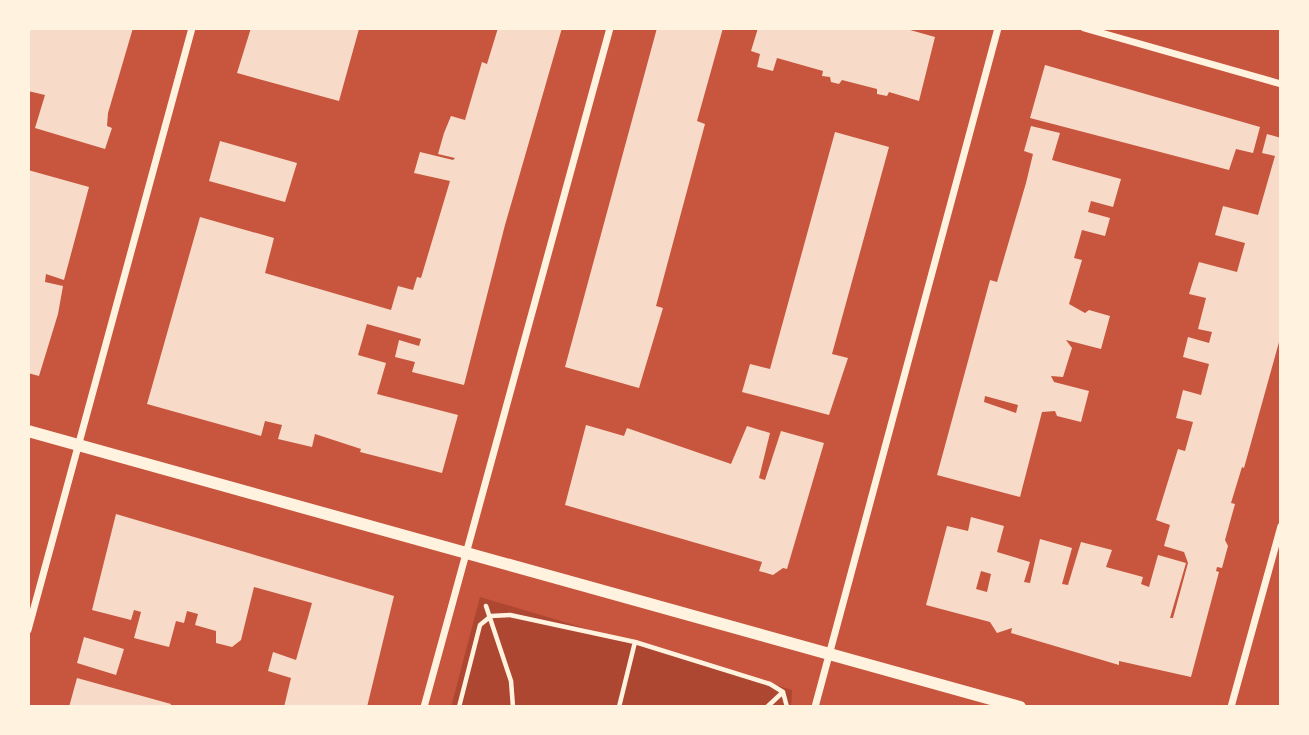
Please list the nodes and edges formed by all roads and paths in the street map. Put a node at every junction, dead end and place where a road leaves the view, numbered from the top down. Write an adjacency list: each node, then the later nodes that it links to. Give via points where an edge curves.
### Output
1 (192, 28): 7 (street)
2 (610, 28): 9 (street)
3 (998, 28): 14 (street)
4 (1084, 28): 5 (street)
5 (1281, 84)
6 (28, 431): 7 (street)
7 (78, 446): 9 (street); 12 (street)
8 (1281, 526): 24 (street)
9 (467, 554): 14 (street); 16 (street)
10 (486, 606): 11 (path)
11 (491, 616): 13 (path, via 510,615); 17 (path, via 480,625); 18 (path, via 511,681)
12 (28, 630)
13 (635, 642): 15 (path); 19 (path)
14 (830, 656): 22 (street); 23 (street)
15 (783, 692): 20 (path); 21 (path)
16 (424, 707)
17 (459, 707)
18 (513, 707)
19 (619, 707)
20 (767, 707)
21 (787, 707)
22 (815, 707)
23 (1020, 707)
24 (1231, 707)

